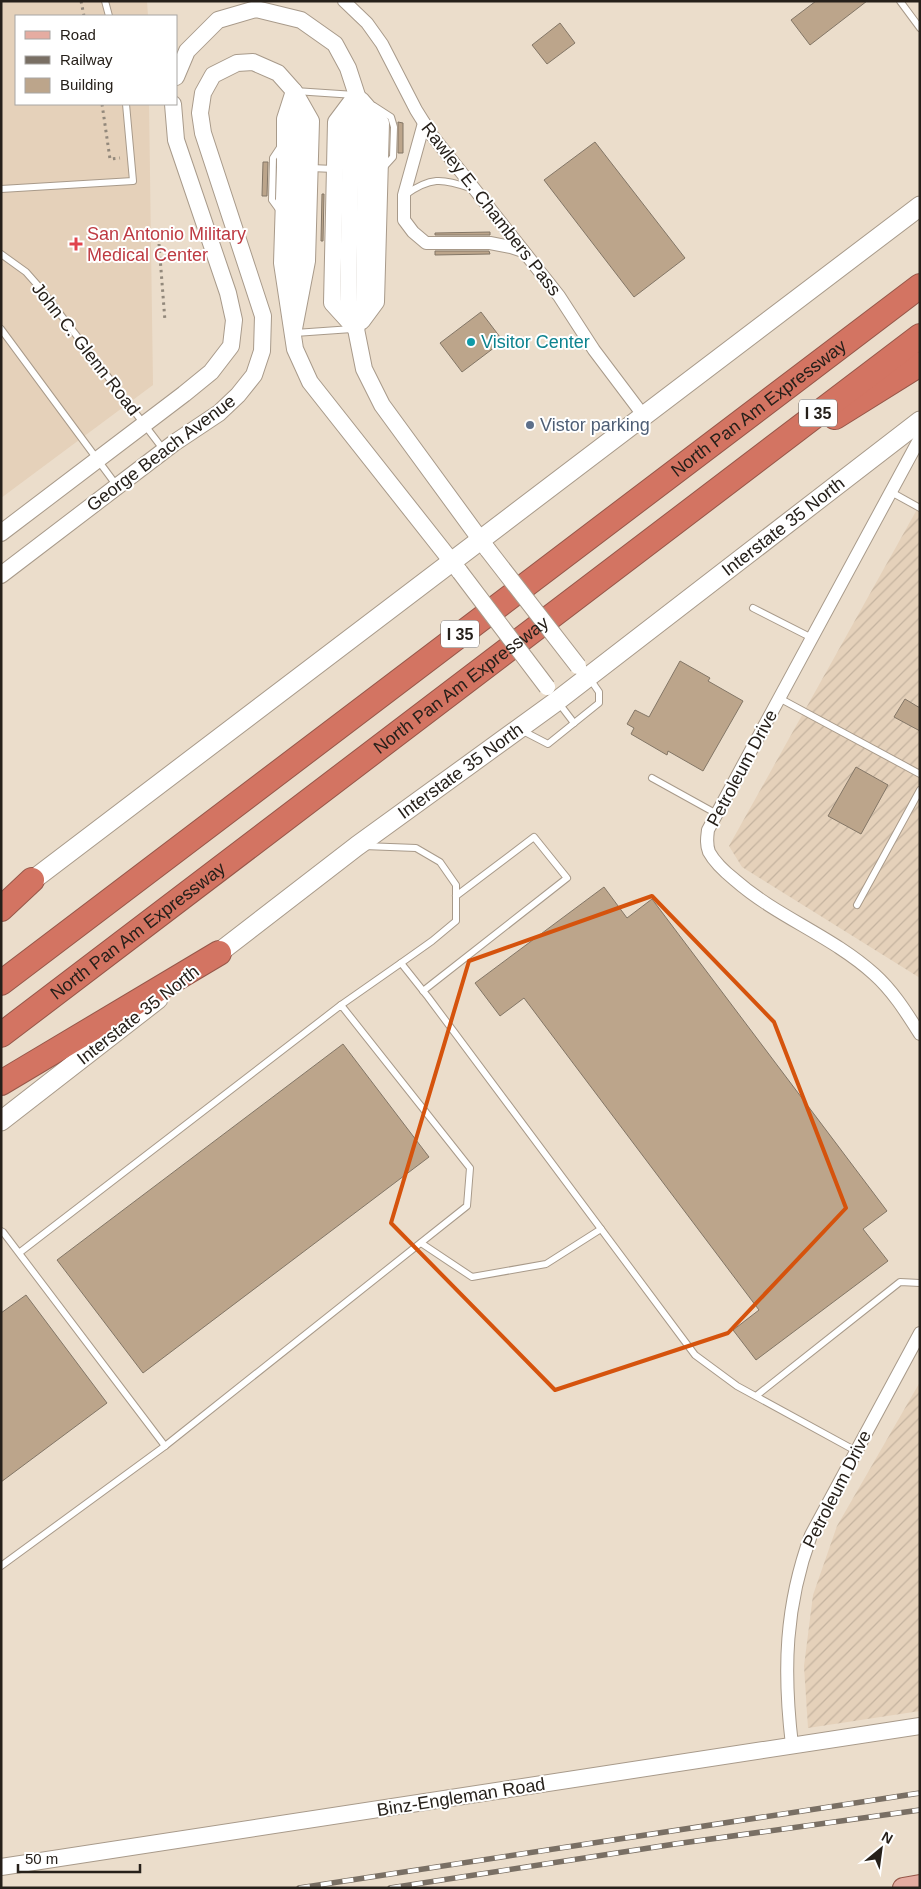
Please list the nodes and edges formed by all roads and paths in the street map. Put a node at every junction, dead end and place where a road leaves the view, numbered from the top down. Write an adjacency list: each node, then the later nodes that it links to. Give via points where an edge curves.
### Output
1 (81, 1): 5 (path)
2 (105, 1): 6 (lane)
3 (344, 1): 14 (street, Rawley E. Chambers Pass, via 367,23 382,44)
4 (900, 1): 7 (lane)
5 (84, 15)
6 (109, 15)
7 (920, 28)
8 (178, 72): 10 (street, via 187,51 218,20 256,9 301,20 335,44 348,68)
9 (294, 91): 10 (lane); 15 (street, via 285,119); 17 (street); 38 (street, George Beach Avenue, via 278,73 253,62 237,63 213,75 203,93 200,113 203,133 263,316 262,351 254,375 238,395 219,413)
10 (356, 95): 18 (street, via 366,123); 18 (street, via 336,122); 18 (lane, via 391,117 394,127 392,157)
11 (102, 105): 16 (path, via 110,159 120,158)
12 (126, 105): 19 (lane, via 133,180)
13 (173, 105): 36 (street, George Beach Avenue, via 176,140 228,293 234,320 231,346 211,372)
14 (424, 123): 20 (street, Rawley E. Chambers Pass); 21 (street)
15 (285, 141): 17 (street); 23 (lane, via 273,158 272,200)
16 (120, 163)
17 (297, 168): 18 (lane); 23 (street); 31 (street)
18 (358, 170): 30 (street, via 364,304); 30 (street, via 332,303)
19 (1, 189)
20 (474, 189): 21 (lane, via 439,180 418,185); 25 (street, Rawley E. Chambers Pass)
21 (404, 196): 25 (street, via 404,220 426,243 490,243)
22 (920, 206): 34 (main road)
23 (284, 216): 31 (street, via 282,263)
24 (159, 244): 28 (path)
25 (523, 251): 34 (street, Rawley E. Chambers Pass)
26 (1, 254): 36 (lane, John C. Glenn Road, via 26,272 41,289)
27 (920, 286): 67 (highway, North Pan Am Expressway / I 35)
28 (165, 321)
29 (1, 329): 39 (lane)
30 (356, 329): 31 (lane); 45 (street, via 364,369 382,405)
31 (294, 334): 46 (street, via 296,349 310,382)
32 (920, 336): 41 (highway, North Pan Am Expressway / I 35)
33 (920, 364): 41 (highway)
34 (643, 415): 45 (main road)
35 (920, 421): 50 (main road, Interstate 35 North)
36 (145, 424): 38 (lane, John C. Glenn Road); 39 (street, George Beach Avenue)
37 (920, 438): 42 (street, Petroleum Drive)
38 (164, 450): 40 (street, George Beach Avenue)
39 (98, 460): 40 (lane); 44 (street, George Beach Avenue)
40 (117, 486): 47 (street, George Beach Avenue)
41 (716, 491): 71 (highway, North Pan Am Expressway / I 35)
42 (890, 492): 43 (lane); 49 (street, Petroleum Drive)
43 (920, 508)
44 (1, 533)
45 (484, 545): 46 (main road); 50 (street, bridge)
46 (456, 567): 51 (street, bridge); 60 (main road)
47 (1, 575)
48 (753, 608): 49 (lane)
49 (812, 638): 52 (street, Petroleum Drive)
50 (582, 671): 51 (main road, Interstate 35 North); 53 (lane, via 600,692 599,703)
51 (552, 694): 53 (lane); 54 (main road, Interstate 35 North)
52 (780, 698): 55 (lane); 58 (street, Petroleum Drive)
53 (574, 723): 54 (lane, via 548,744)
54 (518, 728): 59 (main road, Interstate 35 North)
55 (920, 774)
56 (652, 778): 58 (lane)
57 (920, 790): 63 (lane)
58 (717, 814): 70 (street, Petroleum Drive, via 708,830 706,843 717,863 752,895 873,973)
59 (357, 846): 61 (lane, via 416,848 440,862 456,885); 65 (main road, Interstate 35 North)
60 (32, 880): 62 (main road); 64 (highway)
61 (456, 896): 66 (lane, via 456,921); 68 (lane, via 534,837 568,878)
62 (1, 904)
63 (857, 905)
64 (1, 909)
65 (218, 953): 72 (highway); 73 (main road, Interstate 35 North)
66 (401, 963): 68 (lane); 69 (lane)
67 (1, 983)
68 (423, 991): 74 (lane)
69 (341, 1005): 76 (lane, via 470,1168 467,1206); 77 (lane)
70 (919, 1030)
71 (1, 1035)
72 (1, 1083)
73 (1, 1121)
74 (601, 1229): 76 (lane, via 546,1264 472,1277); 80 (lane, via 695,1356)
75 (1, 1231): 77 (lane)
76 (421, 1243): 81 (lane)
77 (20, 1253): 81 (lane)
78 (920, 1283): 80 (lane, via 900,1282)
79 (920, 1333): 82 (street, Petroleum Drive)
80 (756, 1396): 82 (lane)
81 (165, 1446): 83 (lane)
82 (856, 1450): 85 (street, Petroleum Drive, via 811,1535 793,1593 786,1685)
83 (1, 1566)
84 (920, 1726): 85 (street, Binz-Engleman Road)
85 (792, 1745): 86 (street, Binz-Engleman Road)
86 (1, 1867)
87 (920, 1885): 88 (main road)
88 (904, 1888)

